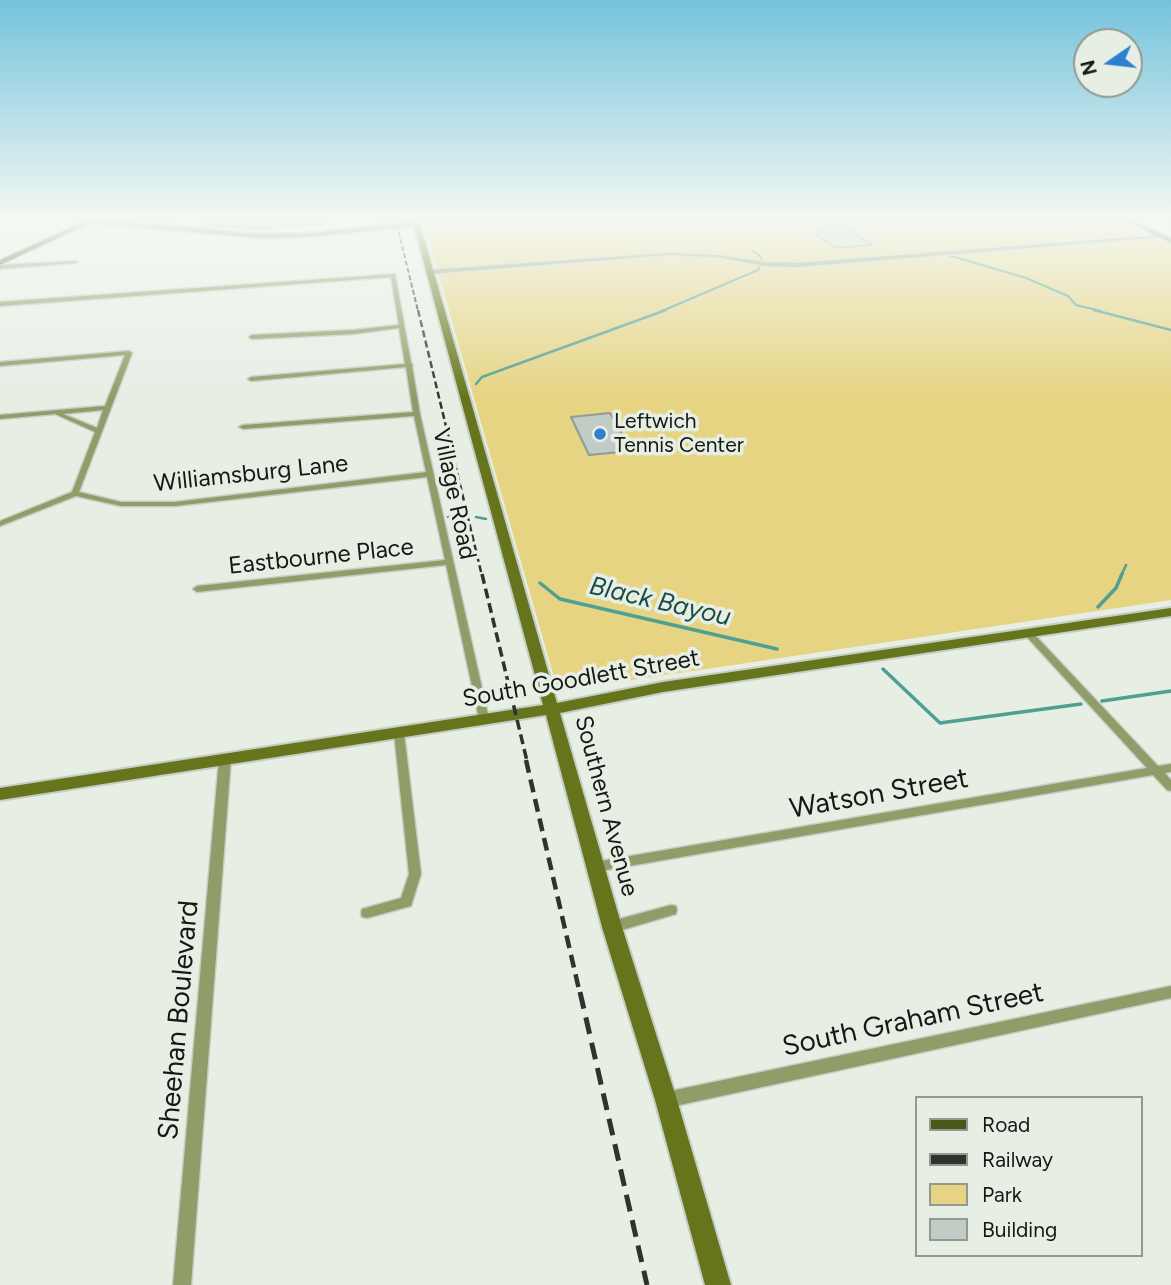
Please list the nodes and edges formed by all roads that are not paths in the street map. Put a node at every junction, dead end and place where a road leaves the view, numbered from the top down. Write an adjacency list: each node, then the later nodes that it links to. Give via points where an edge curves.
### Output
1 (366, 277): 4 (street, Village Road)
2 (393, 277): 5 (street, Village Road)
3 (430, 277): 23 (street, Southern Avenue)
4 (0, 304)
5 (401, 326): 6 (street); 8 (street, Village Road)
6 (252, 338)
7 (0, 364): 10 (street, via 129,353)
8 (410, 365): 9 (street); 12 (street, Village Road)
9 (251, 379)
10 (108, 408): 11 (street); 15 (street)
11 (54, 413): 13 (street); 15 (street)
12 (417, 414): 14 (street); 16 (street, Village Road)
13 (0, 417)
14 (243, 427)
15 (99, 431): 17 (street)
16 (431, 474): 17 (street, Williamsburg Lane, via 175,504 121,504); 19 (street, Village Road)
17 (75, 493): 18 (street)
18 (0, 524)
19 (449, 562): 20 (street, Eastbourne Place); 24 (street, Village Road)
20 (197, 589)
21 (1171, 612): 22 (street, South Goodlett Street)
22 (1029, 634): 23 (street, South Goodlett Street, via 663,687); 28 (street)
23 (553, 709): 24 (street, South Goodlett Street); 31 (street, Southern Avenue)
24 (484, 719): 25 (street, South Goodlett Street)
25 (399, 733): 26 (street, South Goodlett Street); 33 (street, via 415,874 406,902)
26 (225, 759): 30 (street, South Goodlett Street); 37 (street, Sheehan Boulevard)
27 (1171, 768): 28 (street, Watson Street)
28 (1157, 771): 29 (street); 31 (street, Watson Street)
29 (1171, 787)
30 (0, 794)
31 (595, 867): 34 (street, Southern Avenue)
32 (671, 910): 34 (street)
33 (367, 913)
34 (612, 927): 36 (street, Southern Avenue)
35 (1171, 992): 36 (street, South Graham Street)
36 (666, 1100): 38 (street, Southern Avenue)
37 (182, 1285)
38 (718, 1285)

